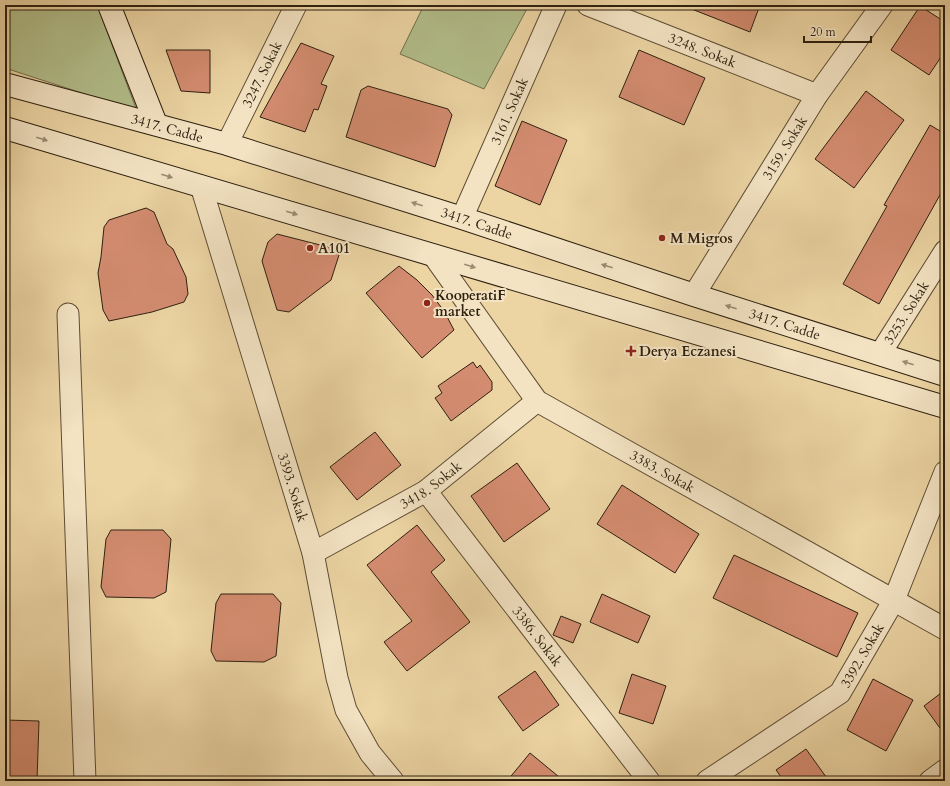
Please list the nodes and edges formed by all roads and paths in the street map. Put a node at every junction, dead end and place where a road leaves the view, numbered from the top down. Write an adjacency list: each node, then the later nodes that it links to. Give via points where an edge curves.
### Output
1 (109, 5): 8 (street)
2 (296, 5): 10 (street, 3247. Sokak)
3 (556, 5): 12 (street, 3161. Sokak)
4 (588, 5): 7 (street, 3248. Sokak)
5 (882, 5): 7 (street, 3159. Sokak)
6 (5, 84): 8 (street, 3417. Cadde)
7 (817, 95): 15 (street, 3159. Sokak)
8 (156, 124): 10 (street, 3417. Cadde)
9 (5, 128): 11 (street, one-way to 11)
10 (227, 144): 12 (street, 3417. Cadde, one-way to 10)
11 (201, 186): 14 (street, one-way to 14); 23 (street, 3393. Sokak)
12 (462, 218): 15 (street, 3417. Cadde, one-way to 12)
13 (945, 251): 17 (street, 3253. Sokak)
14 (433, 255): 19 (street, 3383. Sokak); 20 (street, one-way to 20)
15 (694, 295): 17 (street, 3417. Cadde, one-way to 15)
16 (68, 314): 27 (street)
17 (880, 354): 18 (street, 3417. Cadde, one-way to 17)
18 (945, 375)
19 (537, 401): 22 (street, 3418. Sokak); 24 (street, 3383. Sokak)
20 (945, 407)
21 (945, 472): 24 (street, 3392. Sokak)
22 (426, 491): 23 (street, 3418. Sokak); 29 (street, 3386. Sokak)
23 (313, 553): 28 (street, 3393. Sokak, via 337,678 346,710 370,753)
24 (894, 600): 25 (street, 3383. Sokak); 30 (street, 3392. Sokak, via 840,694)
25 (945, 629)
26 (945, 770): 31 (street)
27 (85, 781)
28 (393, 781)
29 (649, 781)
30 (707, 781)
31 (930, 781)

